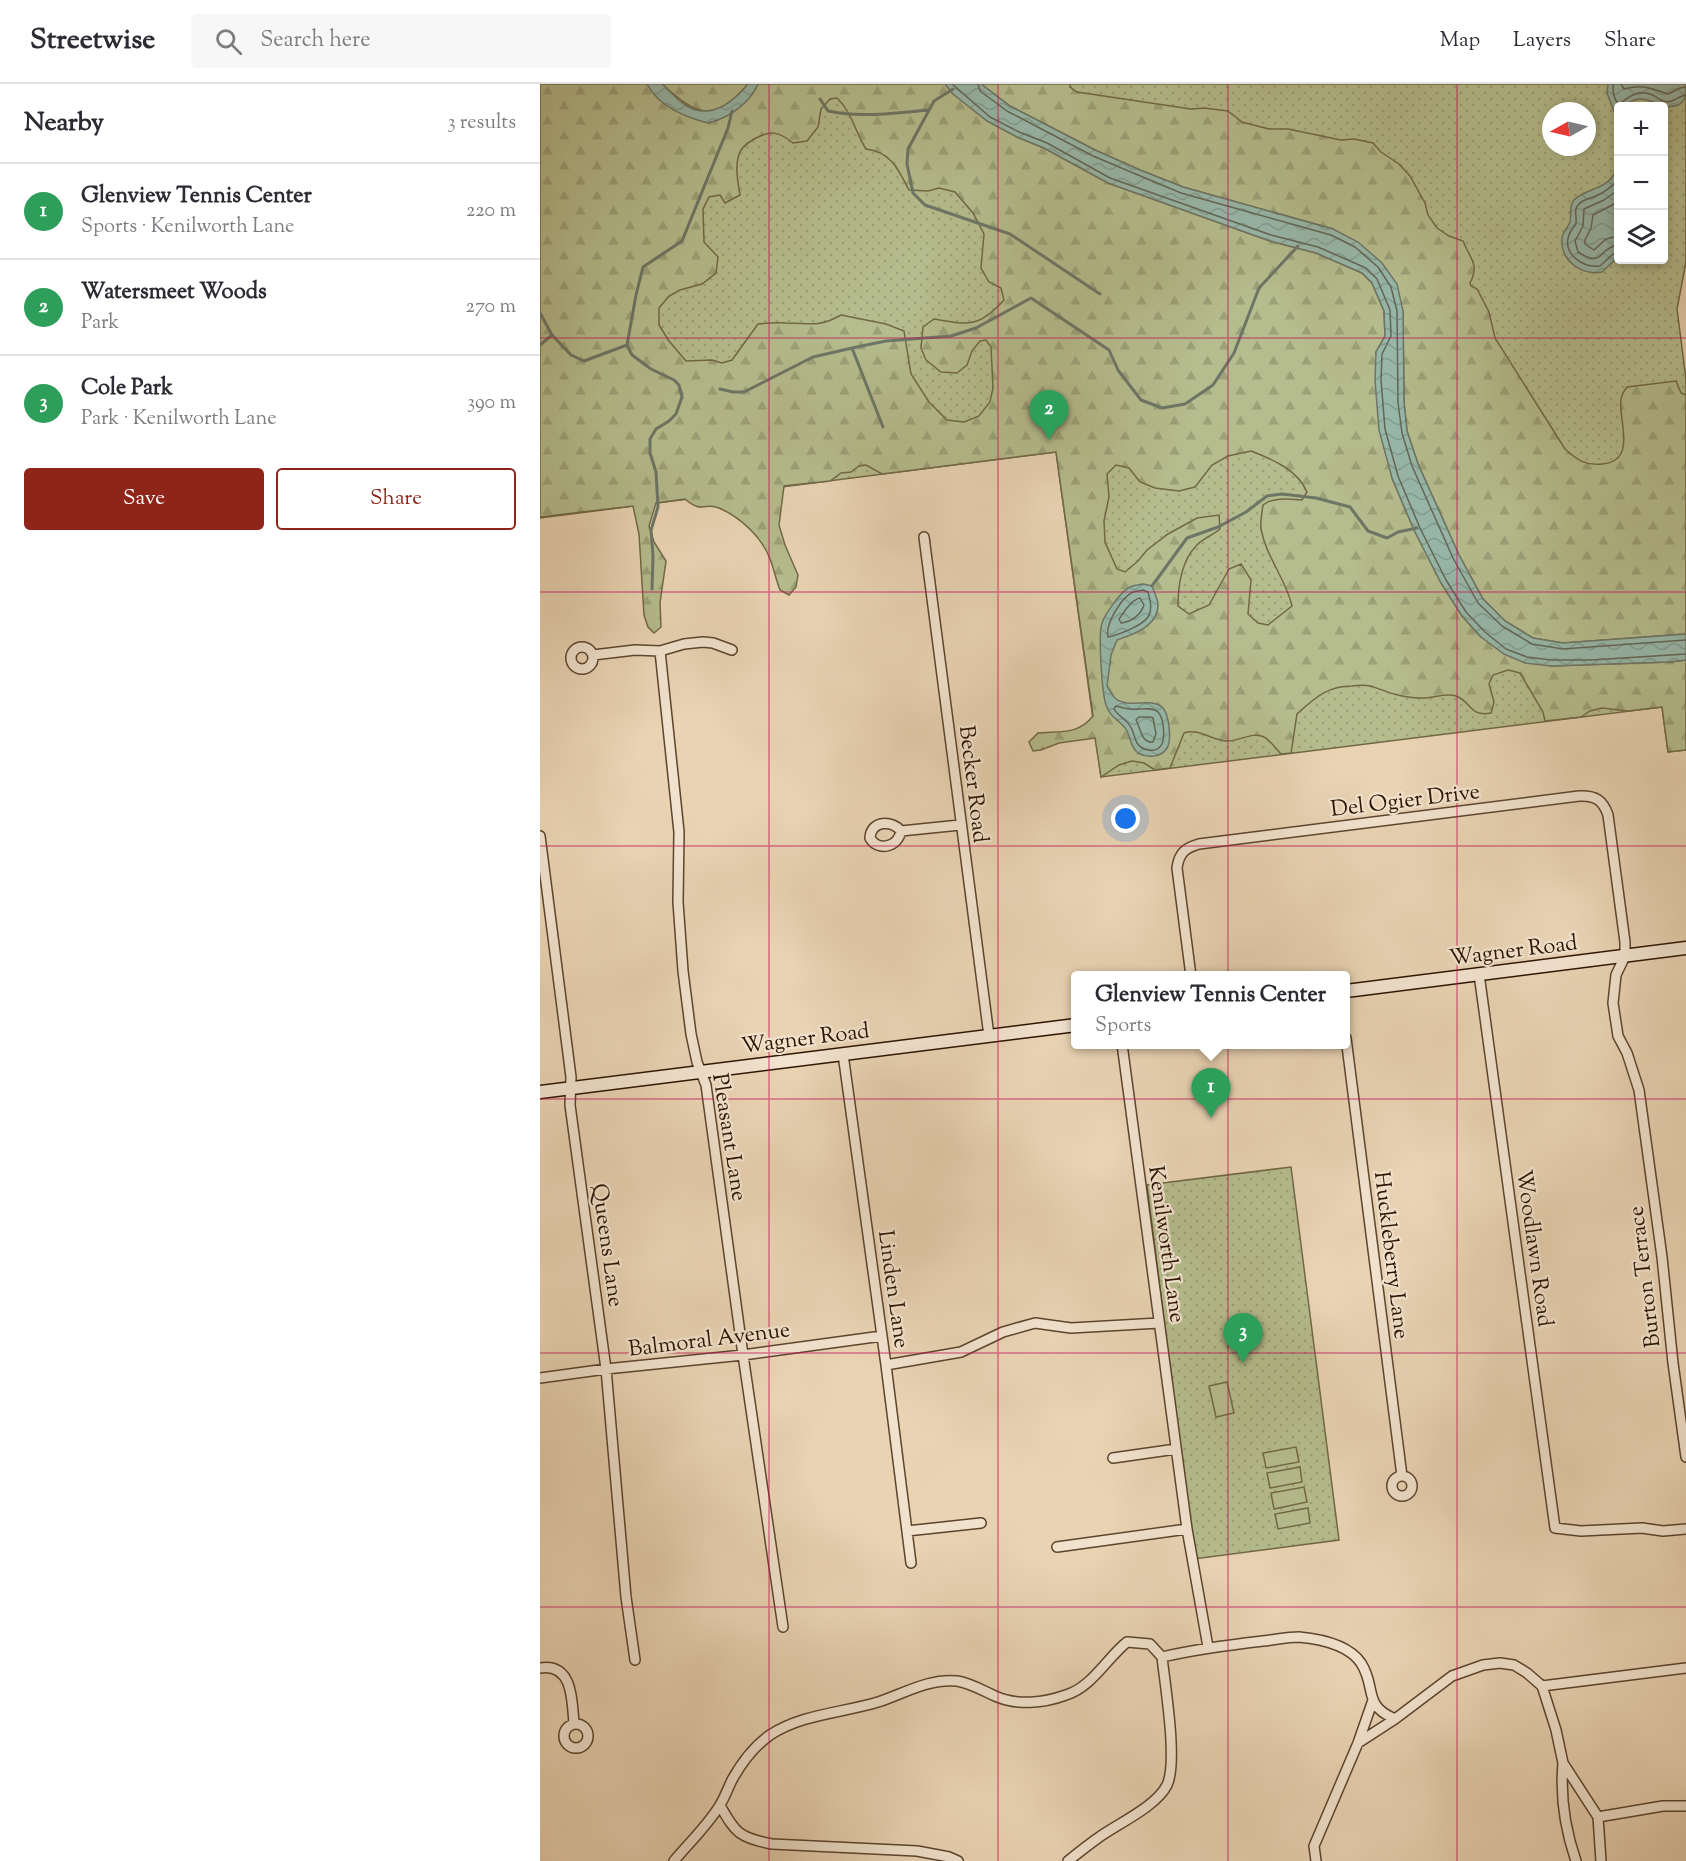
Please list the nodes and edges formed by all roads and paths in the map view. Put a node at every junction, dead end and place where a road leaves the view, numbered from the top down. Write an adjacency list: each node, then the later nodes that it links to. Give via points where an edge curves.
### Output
1 (924, 537): 5 (street, Becker Road)
2 (732, 650): 3 (street, via 704,642)
3 (660, 651): 4 (street); 18 (street, Pleasant Lane, via 679,832 678,912 683,971 691,1034)
4 (593, 655)
5 (960, 825): 6 (street); 14 (street, Becker Road)
6 (901, 831)
7 (540, 836): 19 (street, Queens Lane)
8 (1686, 948): 9 (street, Wagner Road)
9 (1625, 956): 10 (street, Del Ogier Drive, via 1608,815 1600,801 1589,796 1191,847 1180,854 1177,868); 11 (street, Wagner Road); 28 (street, Burton Terrace, via 1616,975 1618,1036 1639,1090)
10 (1190, 971)
11 (1479, 974): 12 (street, Wagner Road); 32 (street, Woodlawn Road, via 1555,1528)
12 (1350, 990)
13 (1071, 1026): 14 (street, Wagner Road)
14 (989, 1036): 17 (street, Wagner Road)
15 (1123, 1049): 21 (street, Kenilworth Lane)
16 (1347, 1049): 30 (street, Huckleberry Lane)
17 (843, 1054): 18 (street, Wagner Road); 22 (street, Linden Lane)
18 (702, 1071): 19 (street, Wagner Road); 23 (street, Pleasant Lane)
19 (570, 1088): 20 (street, Wagner Road); 25 (street, Queens Lane)
20 (540, 1092)
21 (1159, 1323): 24 (street, via 1071,1328 1035,1323 1003,1332 962,1352); 27 (street, Kenilworth Lane)
22 (882, 1336): 23 (street, Balmoral Avenue); 24 (street, Linden Lane)
23 (743, 1355): 25 (street, Balmoral Avenue); 37 (street, Pleasant Lane)
24 (886, 1365): 34 (street, Linden Lane)
25 (606, 1369): 26 (street, Balmoral Avenue); 40 (street, Queens Lane)
26 (540, 1378)
27 (1176, 1449): 29 (street); 33 (street, Kenilworth Lane)
28 (1686, 1456)
29 (1113, 1458)
30 (1402, 1476)
31 (981, 1522): 34 (street)
32 (1686, 1528)
33 (1187, 1529): 35 (street); 38 (street, Kenilworth Lane)
34 (907, 1531): 36 (street, Linden Lane)
35 (1057, 1547)
36 (911, 1563)
37 (783, 1627)
38 (1208, 1647): 39 (street); 44 (street, via 1298,1637 1335,1644 1361,1664)
39 (1162, 1657): 49 (street, via 1150,1644 1127,1642 1095,1676 1069,1695 1048,1700 1016,1701 957,1681 939,1682 795,1722 749,1752); 54 (street, via 1171,1747 1167,1785 1150,1804)
40 (635, 1660)
41 (544, 1667): 46 (street, via 564,1675)
42 (1686, 1668): 43 (street)
43 (1542, 1686): 45 (street, via 1514,1665 1483,1665 1452,1676); 48 (street)
44 (1373, 1700): 45 (street, via 1378,1710); 47 (street)
45 (1395, 1719): 47 (street)
46 (574, 1724)
47 (1358, 1743): 55 (street, via 1314,1846)
48 (1563, 1763): 51 (street); 56 (street, via 1562,1802)
49 (720, 1805): 52 (street); 53 (street, via 732,1826 750,1840 917,1851)
50 (1686, 1806): 51 (street)
51 (1598, 1817): 57 (street)
52 (674, 1861)
53 (958, 1861)
54 (1068, 1861)
55 (1316, 1861)
56 (1576, 1861)
57 (1601, 1861)

